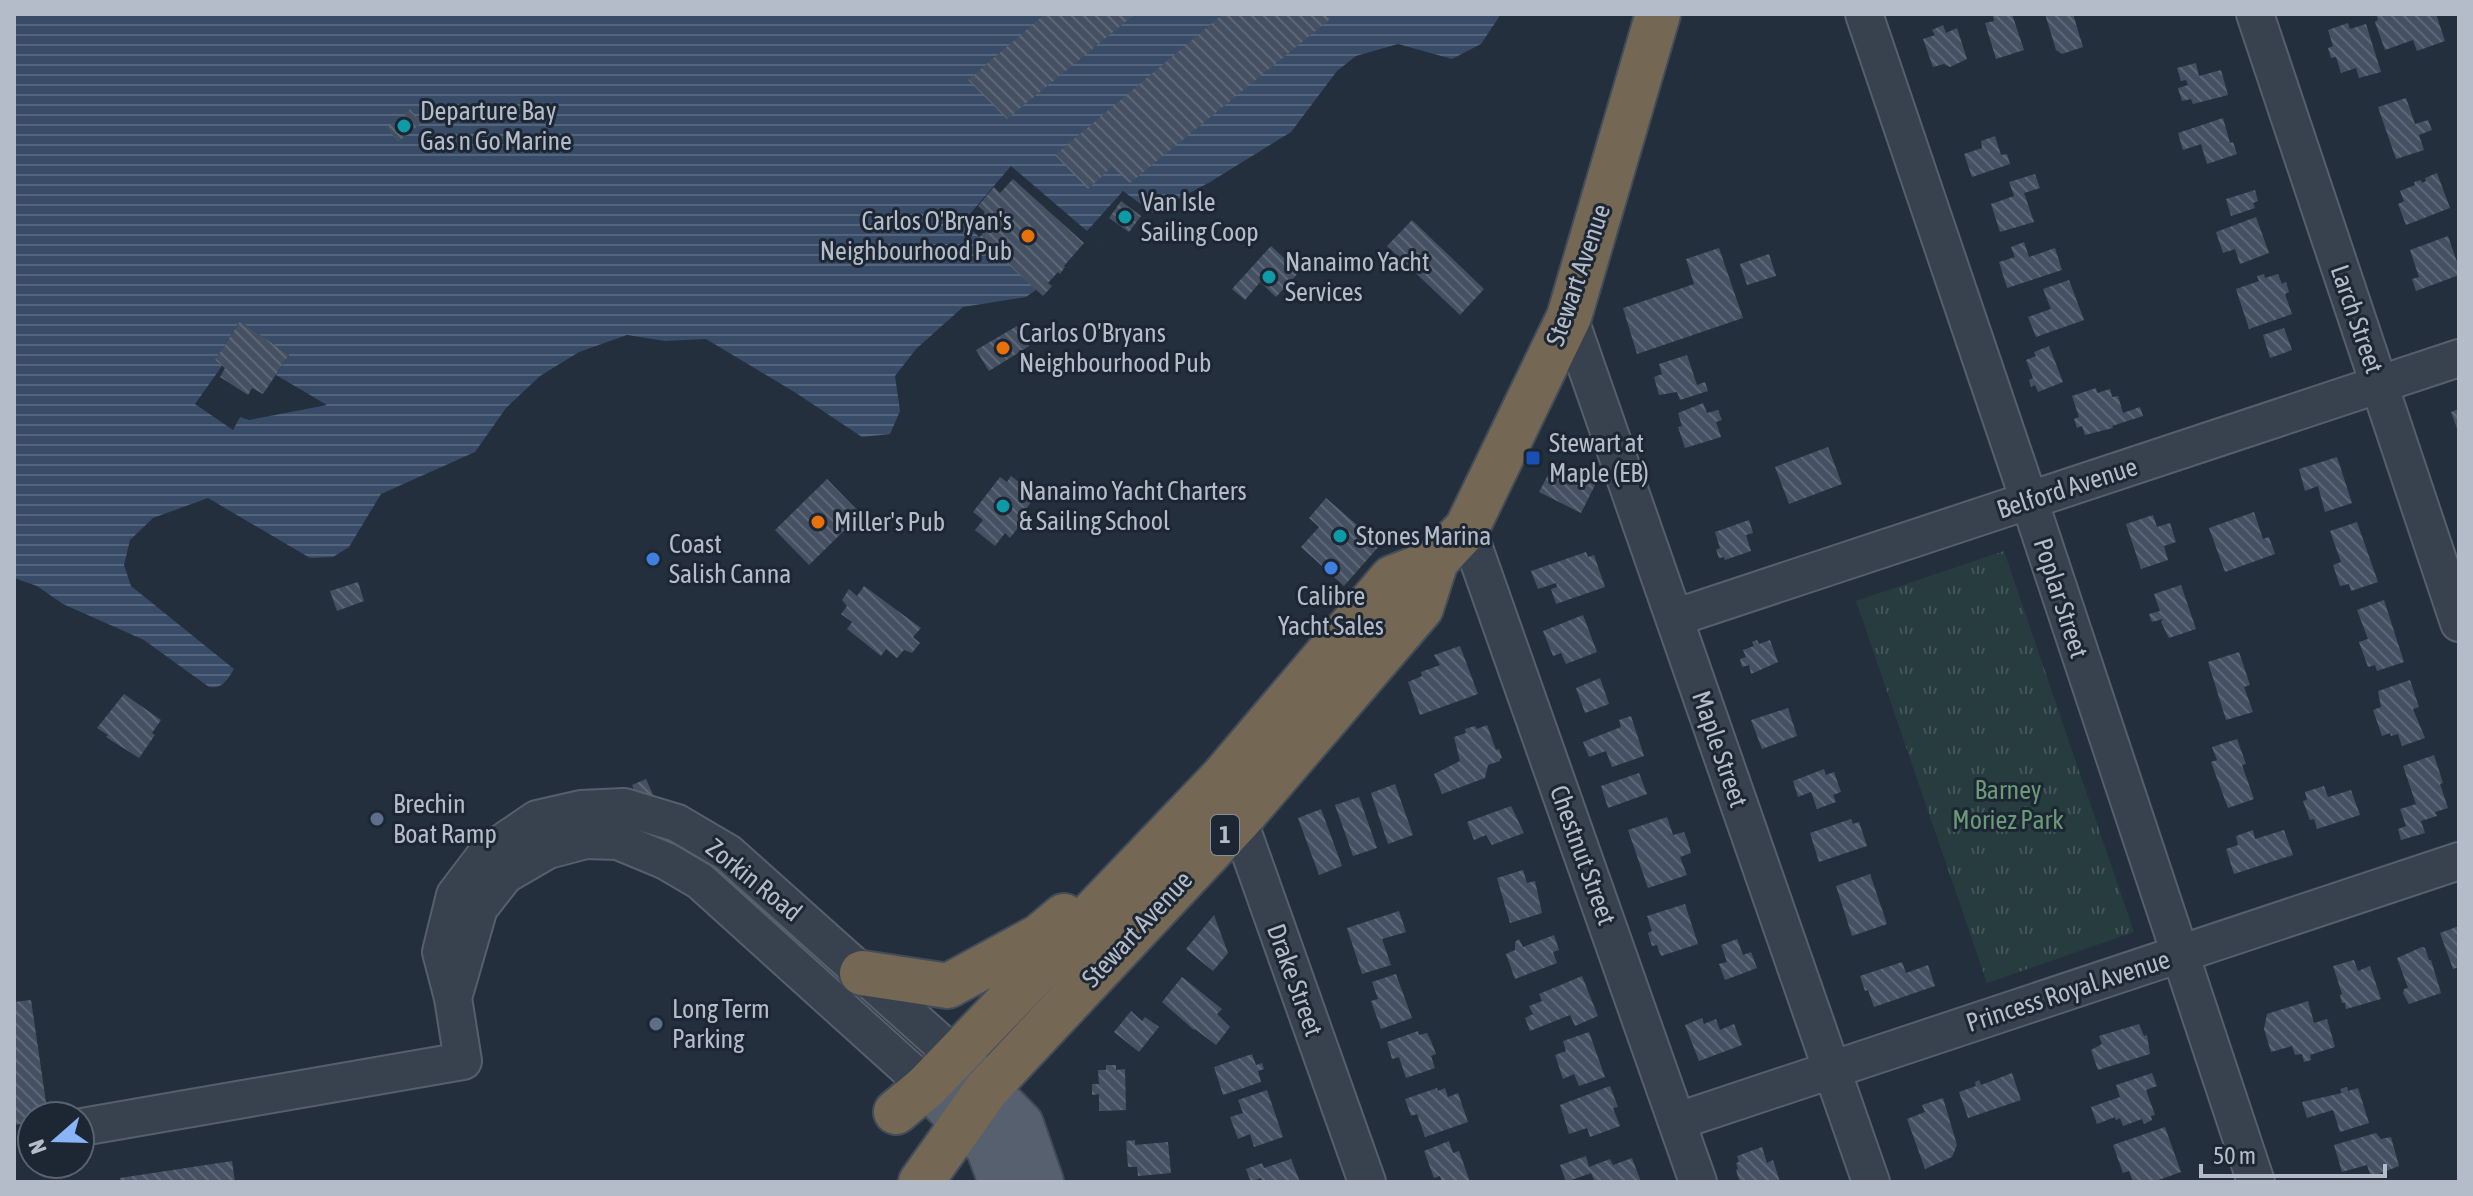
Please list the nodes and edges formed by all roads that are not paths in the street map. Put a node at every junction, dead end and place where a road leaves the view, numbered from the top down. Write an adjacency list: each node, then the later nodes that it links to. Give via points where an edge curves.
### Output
1 (1658, 14): 4 (highway, Stewart Avenue / 1)
2 (1864, 14): 7 (street, Poplar Street)
3 (2255, 14): 6 (street, Larch Street)
4 (1569, 317): 8 (highway, Stewart Avenue / 1); 10 (street, Maple Street)
5 (2459, 358): 6 (street, Belford Avenue)
6 (2379, 384): 7 (street, Belford Avenue); 11 (street, Larch Street)
7 (2029, 500): 10 (street, Belford Avenue); 16 (street, Poplar Street)
8 (1467, 528): 9 (highway, Stewart Avenue / 1); 22 (street, Chestnut Street)
9 (1436, 561): 12 (highway, Stewart Avenue / 1, via 1392,578); 13 (highway, Stewart Avenue / 1, via 1421,608)
10 (1674, 618): 19 (street, Maple Street)
11 (2459, 623)
12 (1222, 778): 13 (street, Drake Street); 14 (highway, Stewart Avenue / 1)
13 (1239, 820): 21 (highway, Stewart Avenue / 1); 27 (street, Drake Street)
14 (1173, 830): 17 (highway, via 1040,936 948,986); 20 (highway, Stewart Avenue / 1)
15 (2459, 861): 16 (street, Princess Royal Avenue)
16 (2179, 954): 19 (street, Princess Royal Avenue); 30 (street, Poplar Street)
17 (862, 973): 18 (street, Zorkin Road, via 728,853 677,823 624,807 581,809 537,819 487,853 455,895 441,952); 20 (street, Zorkin Road)
18 (453, 998): 20 (street, Zorkin Road, via 479,908 505,875 548,850 586,840 618,841 700,881); 23 (street, Zorkin Road, via 463,1061)
19 (1832, 1070): 22 (street, Princess Royal Avenue); 29 (street, Maple Street)
20 (926, 1084): 21 (main road)
21 (975, 1105): 24 (highway, Stewart Avenue / 1); 25 (main road); 26 (main road, via 1021,1124)
22 (1678, 1121): 28 (street, Chestnut Street)
23 (96, 1125)
24 (921, 1182)
25 (1001, 1182)
26 (1041, 1182)
27 (1367, 1182)
28 (1698, 1182)
29 (1871, 1182)
30 (2256, 1182)

